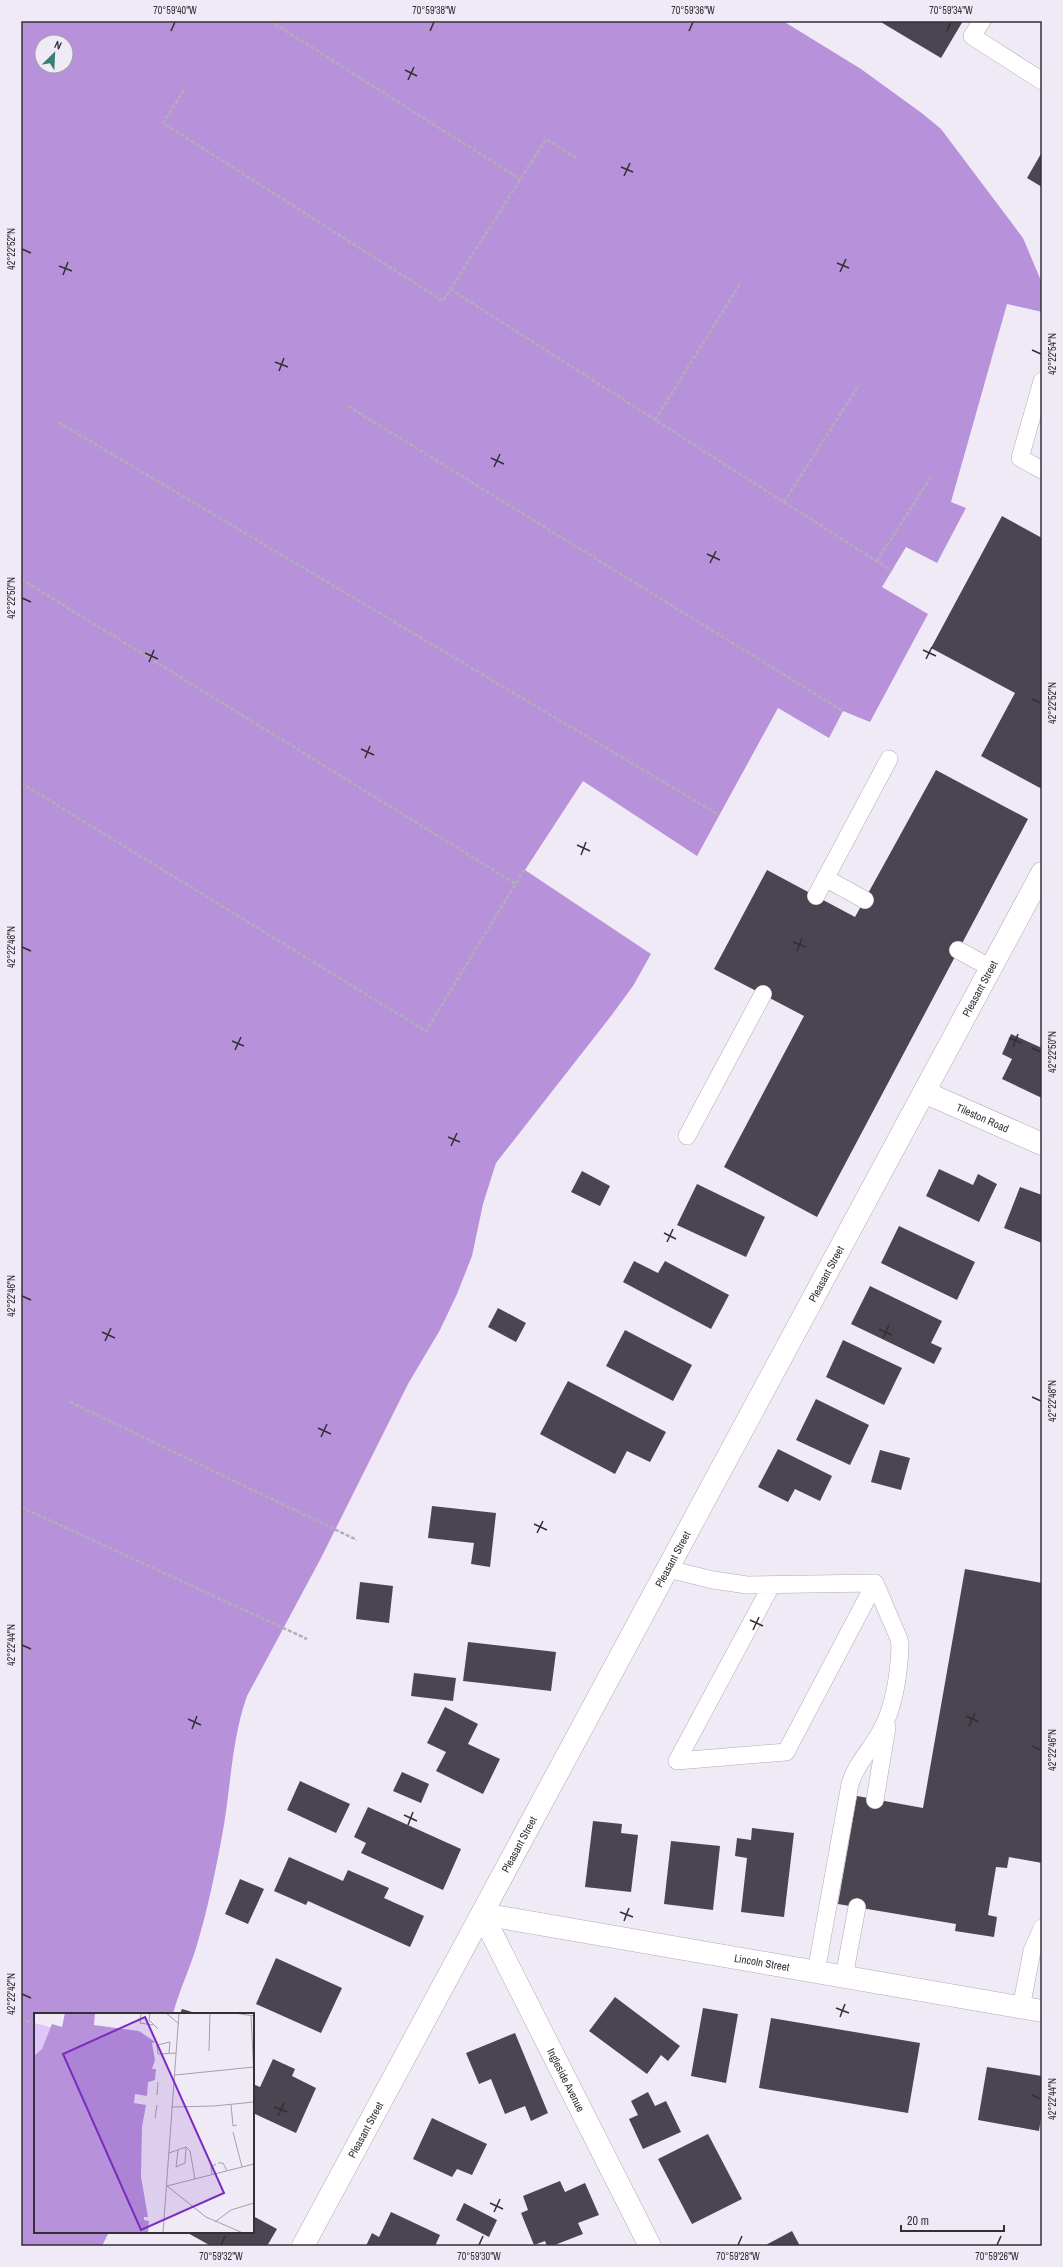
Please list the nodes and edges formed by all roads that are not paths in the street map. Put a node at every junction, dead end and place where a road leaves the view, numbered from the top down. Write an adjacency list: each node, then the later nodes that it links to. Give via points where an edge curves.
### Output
1 (982, 21): 2 (lane, via 972,36)
2 (1042, 81)
3 (1042, 381): 4 (lane, via 1020,458)
4 (1042, 470)
5 (889, 758): 7 (lane)
6 (1042, 873): 11 (main road, Pleasant Street)
7 (825, 878): 8 (lane); 9 (lane)
8 (816, 896)
9 (865, 900)
10 (958, 950): 11 (lane)
11 (991, 968): 13 (main road, Pleasant Street)
12 (763, 994): 14 (lane)
13 (924, 1092): 15 (main road, Tileston Road); 16 (main road, Pleasant Street)
14 (687, 1136)
15 (1042, 1144)
16 (668, 1568): 18 (lane, via 728,1583); 22 (main road, Pleasant Street)
17 (875, 1583): 18 (lane); 18 (lane, via 786,1752 677,1761); 19 (lane, via 900,1639)
18 (771, 1586)
19 (891, 1706): 20 (lane); 24 (lane, via 882,1729 852,1776)
20 (875, 1800)
21 (857, 1907): 25 (lane)
22 (482, 1914): 24 (main road, Lincoln Street); 27 (main road, Pleasant Street); 28 (main road, Ingleside Avenue)
23 (1042, 1928): 26 (lane, via 1032,1951)
24 (816, 1972): 25 (main road, Lincoln Street)
25 (844, 1977): 26 (main road, Lincoln Street)
26 (1032, 2010)
27 (303, 2246)
28 (650, 2246)

